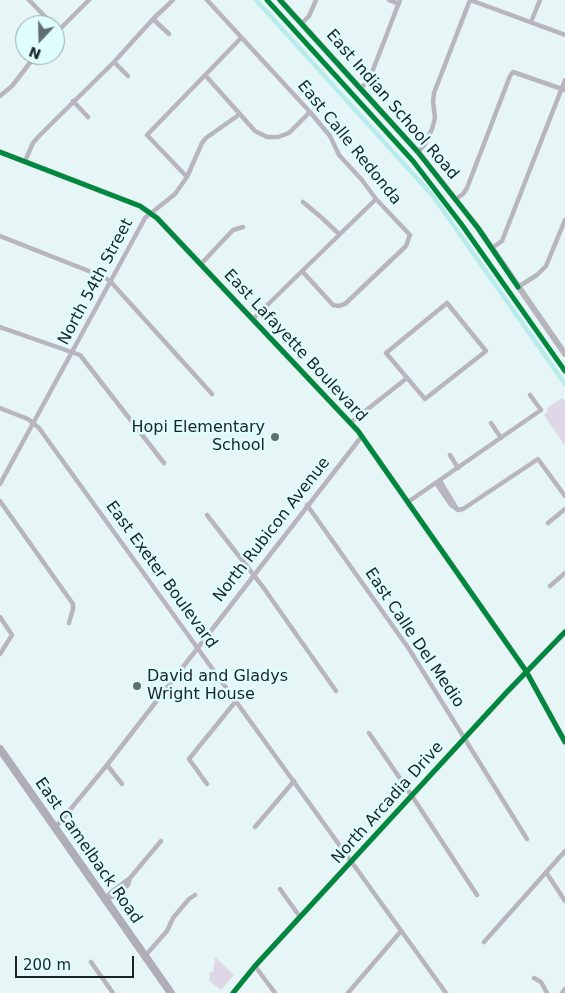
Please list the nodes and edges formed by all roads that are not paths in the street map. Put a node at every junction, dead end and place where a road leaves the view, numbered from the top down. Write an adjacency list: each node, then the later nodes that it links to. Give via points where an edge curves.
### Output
1 (29, 0): 12 (street)
2 (89, 0): 14 (street)
3 (173, 0): 13 (street)
4 (207, 0): 19 (street, East Calle Redonda)
5 (280, 0): 16 (main road, East Indian School Road)
6 (316, 0): 16 (street)
7 (389, 0): 10 (street)
8 (470, 0): 11 (street); 33 (street, via 434,92 432,129)
9 (540, 0): 15 (street)
10 (399, 2): 25 (street, via 371,75)
11 (484, 3): 15 (street)
12 (42, 15)
13 (153, 19): 17 (street); 20 (street)
14 (65, 20)
15 (531, 22): 18 (street)
16 (302, 24): 25 (main road, East Indian School Road)
17 (169, 34)
18 (565, 35)
19 (241, 38): 22 (street); 29 (street, East Calle Redonda)
20 (114, 62): 23 (street); 28 (street)
21 (28, 65): 27 (street)
22 (205, 75): 30 (street); 35 (street, via 147,135)
23 (128, 76)
24 (565, 80): 26 (street)
25 (361, 88): 33 (main road, East Indian School Road)
26 (563, 90): 37 (street, via 513,72 467,188); 44 (street, via 502,240)
27 (0, 96)
28 (73, 101): 31 (street); 34 (street, via 33,143)
29 (310, 112): 30 (street, via 289,133 278,137 267,137 255,131); 36 (street, East Calle Redonda, via 330,136 339,155)
30 (240, 114): 35 (street, North 54th Street, via 206,138)
31 (88, 117)
32 (0, 152): 34 (street, East Lafayette Boulevard)
33 (418, 152): 37 (main road, East Indian School Road)
34 (25, 161): 39 (street, East Lafayette Boulevard)
35 (187, 177): 39 (street, North 54th Street, via 175,194)
36 (376, 199): 42 (street); 46 (street, East Calle Redonda, via 410,236 406,246 345,304 338,306)
37 (456, 199): 44 (main road, East Indian School Road)
38 (303, 202): 42 (street)
39 (151, 213): 45 (street, East Lafayette Boulevard); 47 (street, North 54th Street, via 144,218)
40 (565, 220): 48 (street, via 546,266)
41 (243, 227): 45 (street, via 233,230)
42 (339, 234): 46 (street)
43 (0, 236): 47 (street)
44 (492, 248): 48 (main road, East Indian School Road)
45 (201, 264): 49 (street, East Lafayette Boulevard)
46 (302, 271): 49 (street)
47 (110, 282): 51 (street, North 54th Street); 54 (street)
48 (518, 287): 52 (main road, East Indian School Road)
49 (253, 319): 58 (street, East Lafayette Boulevard)
50 (0, 328): 51 (street)
51 (72, 353): 57 (street, North 54th Street); 63 (street, via 80,356)
52 (565, 354)
53 (407, 378): 53 (street, via 386,354 447,303 486,351 425,399); 58 (street)
54 (212, 394)
55 (530, 395): 61 (street, via 540,410)
56 (0, 408): 57 (street)
57 (34, 422): 66 (street, North 54th Street); 80 (street, East Exeter Boulevard)
58 (350, 423): 60 (street, East Lafayette Boulevard)
59 (491, 423): 61 (street)
60 (362, 436): 69 (street, East Lafayette Boulevard); 70 (street, North Rubicon Avenue)
61 (501, 438): 64 (street)
62 (450, 455): 64 (street)
63 (164, 463)
64 (458, 468): 65 (street)
65 (438, 482): 67 (street, via 458,510 463,509 538,459); 69 (street)
66 (0, 484)
67 (565, 496)
68 (0, 501): 78 (street, via 73,604)
69 (408, 502): 82 (street, East Lafayette Boulevard)
70 (307, 506): 75 (street, North Rubicon Avenue); 86 (street, East Calle Del Medio, via 409,650)
71 (565, 509): 73 (street)
72 (207, 515): 75 (street)
73 (548, 523)
74 (565, 573): 76 (street)
75 (254, 575): 80 (street, North Rubicon Avenue); 83 (street)
76 (550, 586)
77 (0, 617): 81 (street, via 12,634)
78 (69, 622)
79 (565, 632): 82 (street, North Arcadia Drive)
80 (197, 647): 84 (street, East Exeter Boulevard); 89 (street, North Rubicon Avenue)
81 (0, 654)
82 (526, 672): 86 (street, North Arcadia Drive); 87 (street, East Lafayette Boulevard)
83 (336, 691)
84 (236, 701): 90 (street, East Exeter Boulevard); 92 (street, via 189,759)
85 (368, 733): 93 (street)
86 (465, 738): 93 (street, North Arcadia Drive); 96 (street, East Calle Del Medio)
87 (565, 742)
88 (1, 751): 95 (main road, East Camelback Road)
89 (107, 766): 91 (street); 95 (street, North Rubicon Avenue)
90 (294, 781): 94 (street); 99 (street, East Exeter Boulevard)
91 (122, 784)
92 (207, 784)
93 (412, 796): 99 (street, North Arcadia Drive); 103 (street)
94 (255, 827)
95 (56, 828): 104 (main road, East Camelback Road)
96 (527, 839)
97 (161, 841): 104 (street, via 130,878)
98 (565, 851): 100 (street)
99 (351, 862): 106 (street, North Arcadia Drive); 107 (street, East Exeter Boulevard)
100 (546, 872): 105 (street); 108 (street)
101 (280, 889): 106 (street)
102 (194, 895): 109 (street)
103 (477, 896)
104 (105, 900): 109 (main road, East Camelback Road)
105 (565, 901)
106 (300, 917): 111 (street, North Arcadia Drive)
107 (401, 931): 118 (street); 119 (street, East Exeter Boulevard)
108 (484, 942)
109 (145, 956): 115 (main road, East Camelback Road)
110 (91, 962): 114 (street)
111 (255, 966): 116 (street, North Arcadia Drive); 117 (street)
112 (534, 978): 120 (street, via 541,982)
113 (565, 989): 121 (street)
114 (113, 993)
115 (171, 993)
116 (233, 993)
117 (275, 993)
118 (348, 993)
119 (446, 993)
120 (547, 993)
121 (562, 993)

